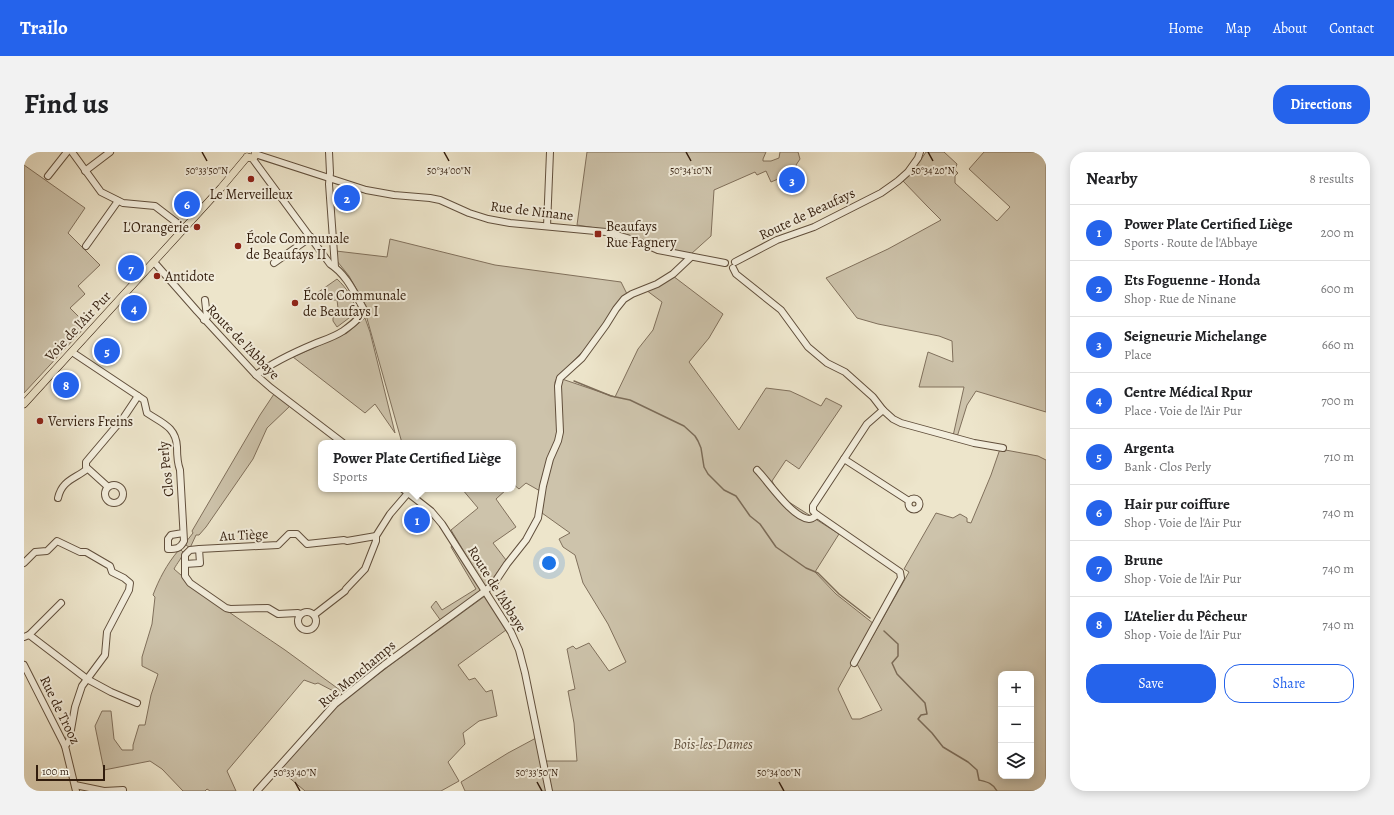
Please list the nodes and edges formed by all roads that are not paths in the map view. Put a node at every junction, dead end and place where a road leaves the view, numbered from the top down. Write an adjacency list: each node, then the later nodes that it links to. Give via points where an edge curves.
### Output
1 (67, 152): 9 (street)
2 (72, 152): 8 (street)
3 (110, 152): 8 (street)
4 (329, 152): 10 (street)
5 (550, 152): 12 (street)
6 (920, 152): 19 (street, Route de Beaufays, via 908,172 880,193 814,227 777,240)
7 (251, 155): 10 (street, Rue de Ninane); 13 (main road, Voie de l'Air Pur); 14 (street)
8 (85, 171): 11 (street, via 101,192)
9 (48, 176)
10 (329, 179): 12 (street, Rue de Ninane, via 366,190 440,200 488,219); 20 (street)
11 (118, 201): 13 (street, via 155,206); 15 (street)
12 (547, 226): 16 (street, Rue de Ninane, via 606,232 658,250)
13 (185, 229): 17 (main road, Voie de l'Air Pur)
14 (311, 238): 18 (street); 20 (street)
15 (86, 246)
16 (691, 257): 19 (street, Rue de Ninane, via 725,263 730,269); 44 (street, Rue Monchamps, via 661,281 624,299 582,358 560,378 560,432 541,493 538,518 526,540 495,582)
17 (154, 262): 22 (street, Route de l'Abbaye); 23 (main road, Voie de l'Air Pur)
18 (274, 263)
19 (734, 265): 27 (street, via 736,274 781,310 808,347 827,363 845,372)
20 (335, 267): 24 (street, via 352,287 363,308 361,315 342,332)
21 (205, 300): 22 (street, via 207,316)
22 (204, 320): 24 (street, Route de l'Abbaye)
23 (72, 352): 25 (street, Clos Perly); 26 (main road, Voie de l'Air Pur)
24 (256, 375): 28 (street, Route de l'Abbaye)
25 (138, 396): 31 (street, via 86,462); 39 (street, Clos Perly, via 144,400 147,413 172,430 177,438)
26 (24, 404)
27 (884, 410): 29 (street, via 901,423 974,443); 30 (street, via 868,424)
28 (339, 440)
29 (1004, 448)
30 (844, 459): 37 (street); 38 (street, via 813,506 813,511)
31 (87, 468): 33 (street); 36 (street, via 65,484)
32 (757, 470): 38 (street, via 777,496 797,513 811,519)
33 (107, 486)
34 (405, 492): 40 (street)
35 (407, 492): 44 (street, Route de l'Abbaye, via 437,518)
36 (58, 498)
37 (909, 501)
38 (817, 515): 49 (street, via 900,572 901,578)
39 (183, 533)
40 (376, 536): 41 (street, Au Tiège, via 307,544 297,534 289,534 278,545); 47 (street, via 365,569 345,591)
41 (199, 549): 43 (street, via 190,550 185,555); 43 (street, via 200,563)
42 (24, 563): 51 (street, via 34,552 47,552 58,541 80,552 86,552 110,566 112,572 130,583 129,590 107,632 105,655)
43 (185, 564): 46 (street, via 185,576 190,583 226,608 268,608 278,614)
44 (485, 591): 56 (street, Rue Monchamps, via 335,704); 57 (street, Route de l'Abbaye, via 511,632 519,650)
45 (61, 603): 48 (street)
46 (300, 614): 47 (street, via 308,612); 47 (street, via 299,626 306,631 311,630 316,624)
47 (314, 615)
48 (27, 636): 51 (street)
49 (854, 663)
50 (24, 664): 53 (street, Rue de Trooz)
51 (87, 679): 52 (street); 53 (street, via 75,707 69,741)
52 (137, 703)
53 (65, 746): 54 (street, Rue de Trooz)
54 (76, 788): 55 (street)
55 (123, 790)
56 (257, 791)
57 (549, 791)

